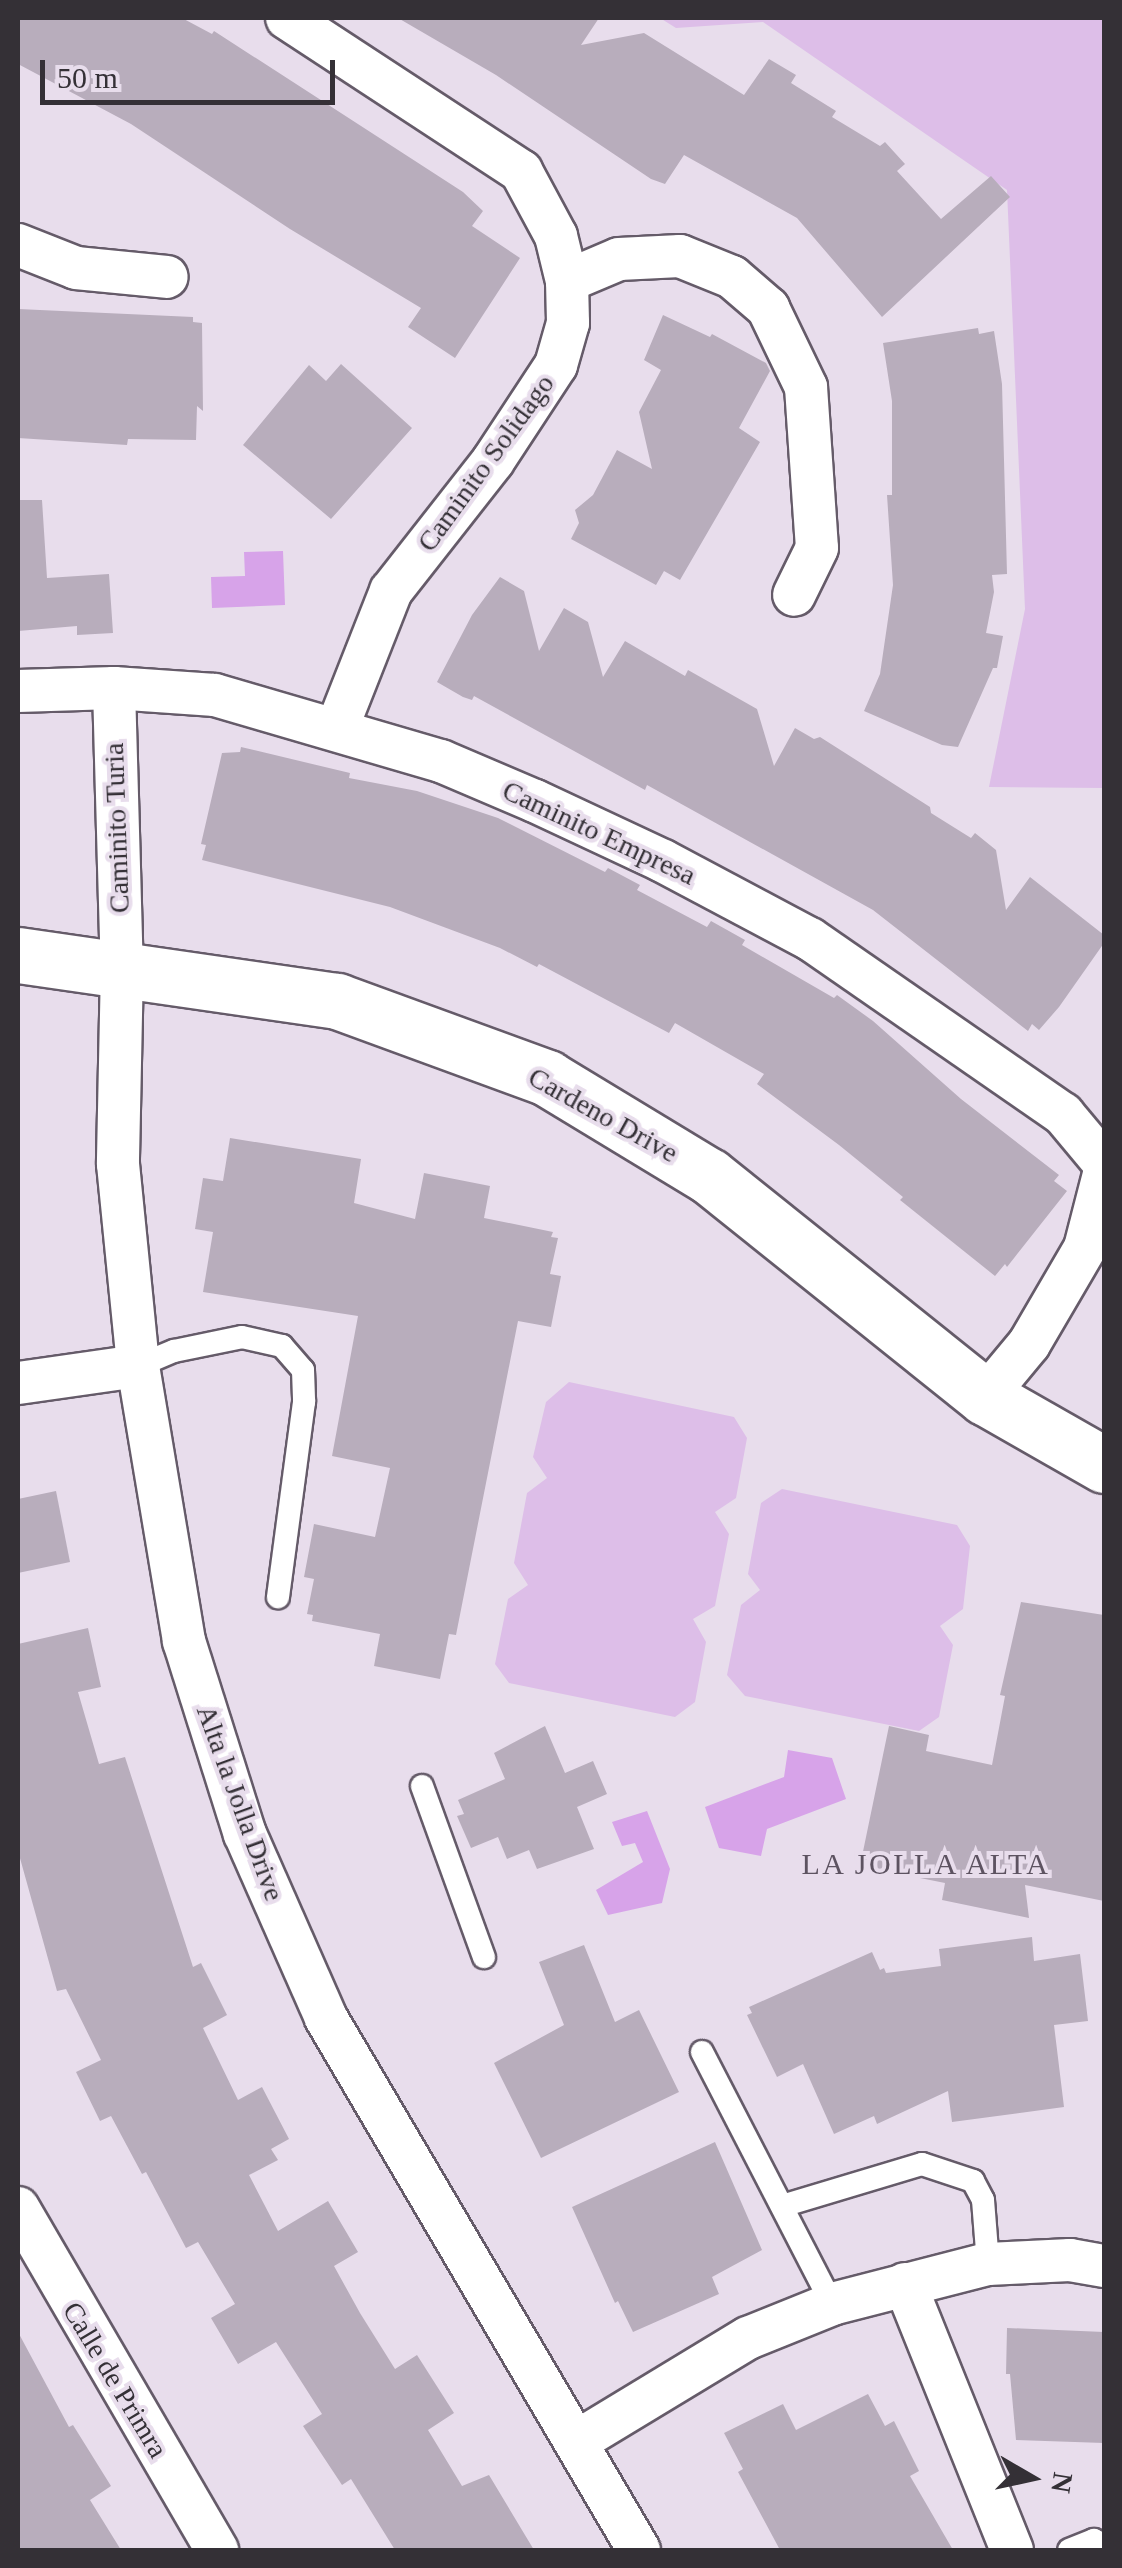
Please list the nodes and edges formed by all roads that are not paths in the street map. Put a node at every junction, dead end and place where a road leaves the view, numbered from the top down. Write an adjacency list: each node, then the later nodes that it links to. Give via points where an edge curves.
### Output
1 (287, 18): 4 (street, Caminito Solidago, via 522,171 556,236)
2 (18, 245): 3 (street, via 76,268)
3 (167, 277)
4 (567, 280): 5 (street, via 619,259 680,256 732,277 768,308 806,387 817,548); 8 (street, Caminito Solidago, via 568,324 556,365 493,461 391,591)
5 (794, 595)
6 (114, 688): 7 (street, Caminito Empresa); 8 (street, Caminito Empresa, via 215,696); 10 (street, Caminito Turia)
7 (18, 692)
8 (337, 728): 11 (street, Caminito Empresa, via 535,800 810,940 1063,1114)
9 (18, 955): 10 (street, Cardeno Drive)
10 (122, 967): 13 (street, Alta la Jolla Drive, via 118,1164); 15 (street, Cardeno Drive, via 337,1001 547,1078 709,1176)
11 (1104, 1163)
12 (1104, 1174): 15 (street, via 1086,1248 1029,1344)
13 (138, 1366): 14 (street); 17 (lane, via 242,1337 282,1346 303,1370); 27 (street, Alta la Jolla Drive, via 184,1641 245,1834 326,2018)
14 (18, 1383)
15 (985, 1397): 16 (street, Cardeno Drive)
16 (1104, 1465)
17 (278, 1597)
18 (422, 1786): 19 (lane)
19 (484, 1957)
20 (702, 2052): 21 (lane)
21 (782, 2206): 23 (lane, via 922,2164 973,2181 983,2200); 26 (lane)
22 (18, 2208): 29 (street, Calle de Primra)
23 (988, 2264): 24 (street, via 1070,2260); 25 (street)
24 (1104, 2266)
25 (905, 2284): 26 (street); 31 (street)
26 (832, 2304): 27 (street, via 748,2338)
27 (576, 2442): 30 (street, Alta la Jolla Drive)
28 (1104, 2545): 32 (lane, via 1094,2540)
29 (217, 2550)
30 (639, 2550)
31 (1012, 2550)
32 (1069, 2550)

